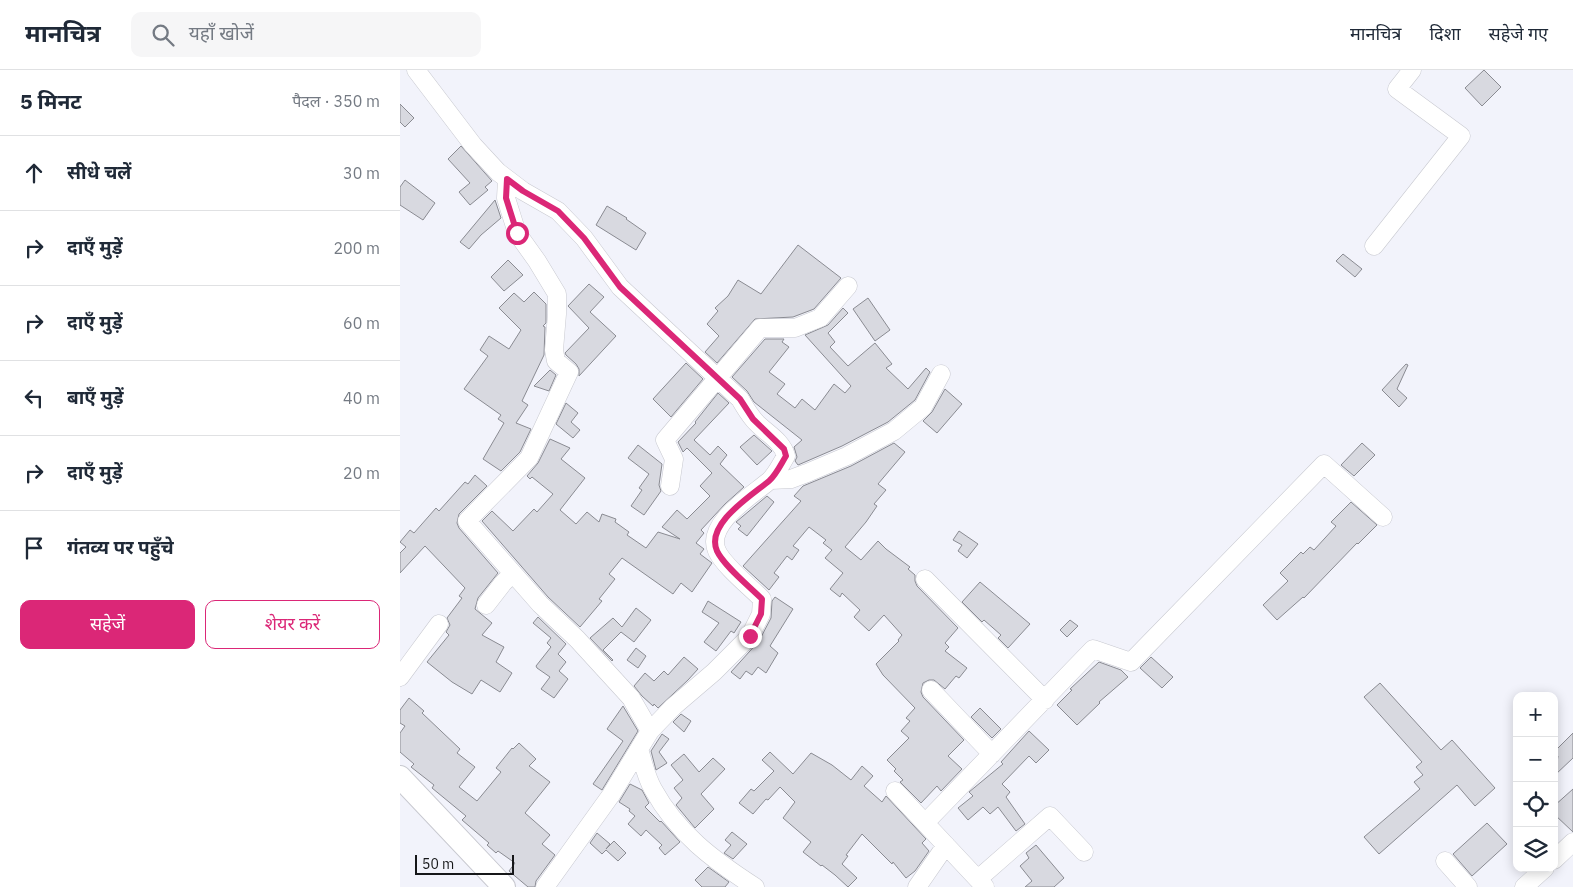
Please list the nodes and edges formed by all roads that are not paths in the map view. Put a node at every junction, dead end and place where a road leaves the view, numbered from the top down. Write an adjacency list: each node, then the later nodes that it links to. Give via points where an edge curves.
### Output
1 (416, 70): 3 (street, via 473,145)
2 (1412, 70): 4 (street, via 1397,89 1462,136)
3 (507, 179): 7 (street, via 558,211 584,238 620,287); 11 (street, via 506,198 517,233 557,294 554,350 556,361 569,372 529,458 467,521)
4 (1374, 246)
5 (848, 286): 7 (street, via 820,318 795,328 760,328)
6 (941, 374): 8 (street, via 923,407 894,431 807,473 791,479)
7 (717, 378): 8 (street, via 784,449 786,456); 9 (street, via 665,440 674,459)
8 (770, 480): 18 (street, via 719,526 714,538 723,561 762,599 761,614 750,636)
9 (670, 486)
10 (1383, 517): 17 (street, via 1324,464 1131,662 1094,649)
11 (513, 573): 13 (street); 18 (street, via 630,698)
12 (925, 579): 17 (street)
13 (486, 604)
14 (439, 624): 15 (street)
15 (400, 677)
16 (931, 690): 20 (street)
17 (1045, 700): 20 (street)
18 (650, 731): 19 (street)
19 (639, 749): 34 (street, via 611,795); 35 (street, via 652,788 678,827 721,865)
20 (992, 754): 24 (street)
21 (400, 777): 33 (main road)
22 (895, 791): 24 (street)
23 (400, 796): 32 (main road)
24 (925, 823): 26 (street)
25 (1573, 842): 28 (street)
26 (946, 845): 31 (street); 36 (street)
27 (1084, 852): 31 (street, via 1050,816)
28 (1558, 856)
29 (1445, 861): 37 (street)
30 (1541, 872): 38 (street)
31 (982, 883)
32 (486, 887)
33 (504, 887)
34 (545, 887)
35 (755, 887)
36 (917, 887)
37 (1468, 887)
38 (1524, 887)

